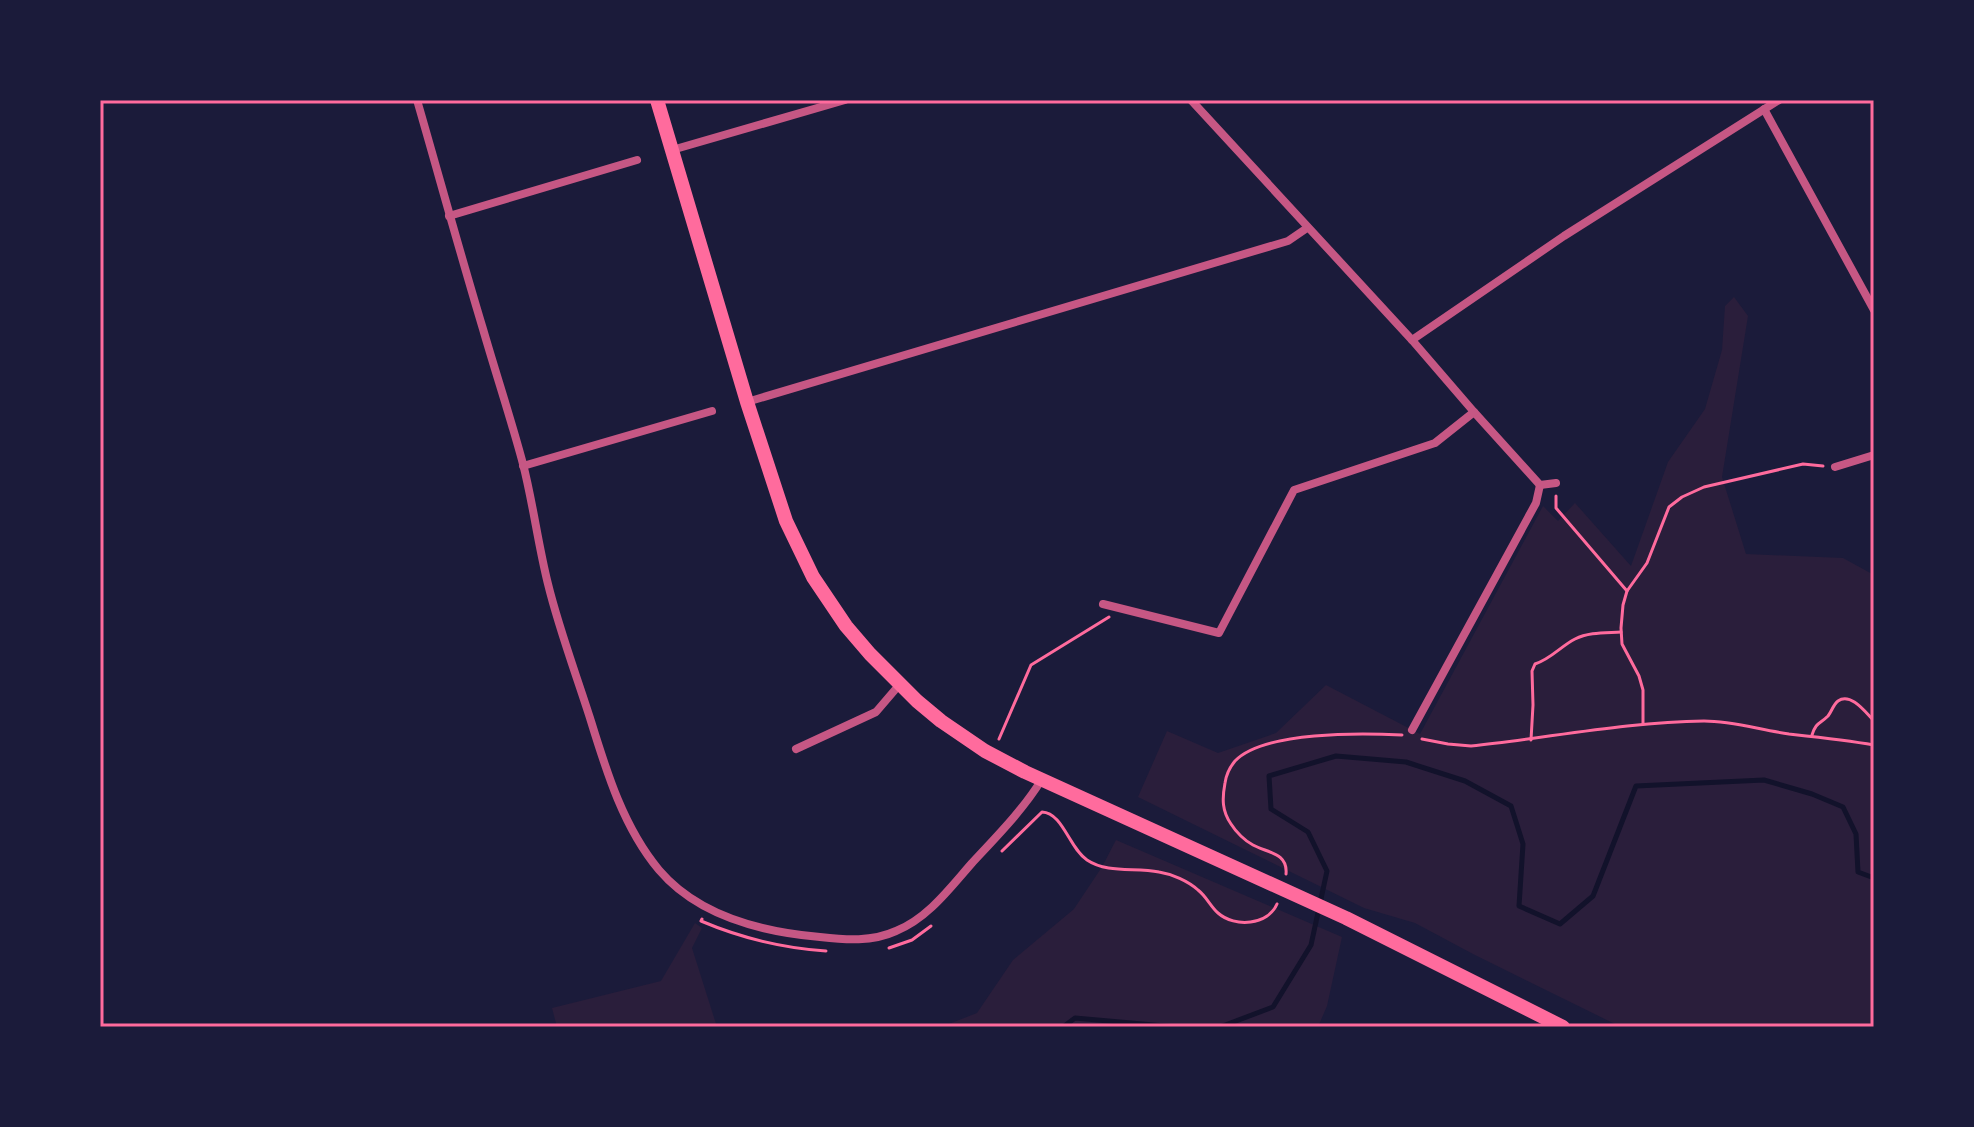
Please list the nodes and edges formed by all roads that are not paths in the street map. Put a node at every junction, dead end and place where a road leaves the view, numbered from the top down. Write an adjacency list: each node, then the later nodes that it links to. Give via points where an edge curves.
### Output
1 (417, 100): 9 (street)
2 (657, 100): 7 (main road)
3 (845, 100): 7 (street)
4 (1191, 100): 10 (street)
5 (1779, 100): 6 (street)
6 (1764, 109): 11 (street); 12 (street)
7 (672, 150): 13 (main road)
8 (637, 160): 9 (street)
9 (449, 216): 17 (street)
10 (1307, 228): 12 (street); 13 (street, via 1288,241)
11 (1874, 310)
12 (1412, 340): 15 (street)
13 (747, 402): 22 (main road, via 786,521 806,563 846,626)
14 (712, 411): 17 (street)
15 (1474, 412): 20 (street); 21 (street, via 1435,443 1294,490 1219,633)
16 (1874, 455): 18 (street)
17 (523, 466): 25 (street, via 548,585 626,817 660,871 709,909 753,927 798,935 859,940 897,931 943,895 1012,821)
18 (1835, 467)
19 (1556, 483): 20 (street)
20 (1540, 485): 23 (street, via 1536,503)
21 (1103, 604)
22 (900, 684): 24 (street, via 876,712); 25 (main road, via 941,721)
23 (1412, 730)
24 (796, 749)
25 (1042, 779): 26 (main road, via 1346,918)
26 (1563, 1027)

